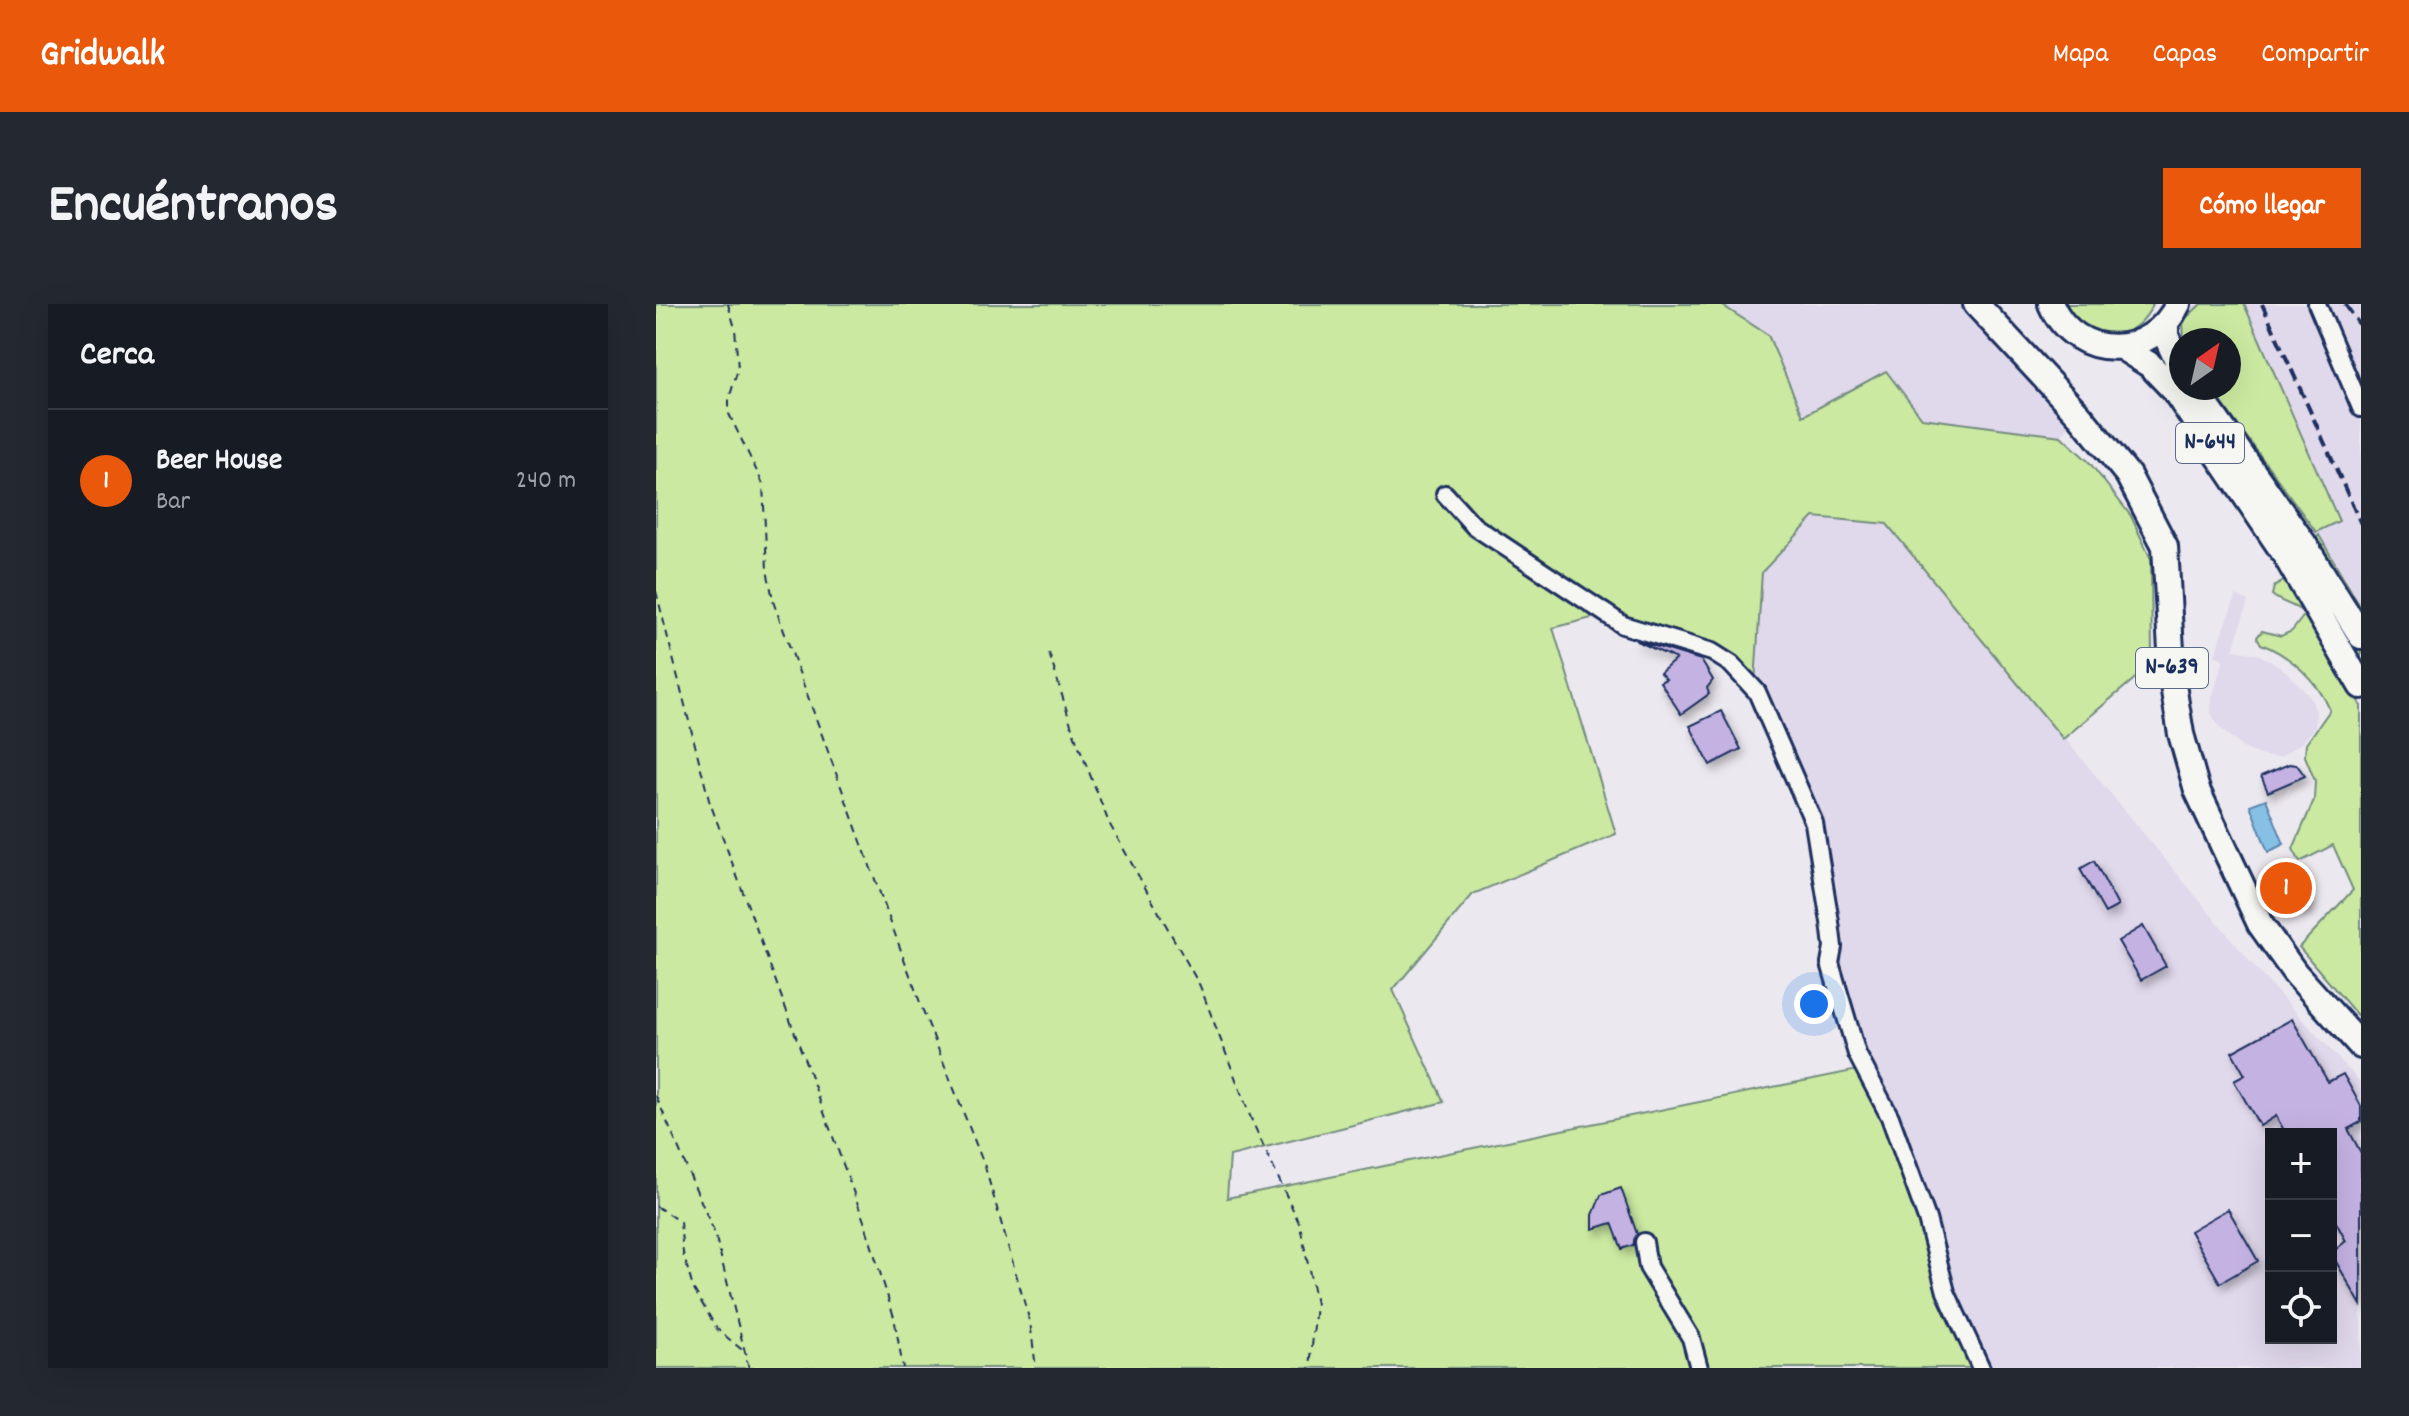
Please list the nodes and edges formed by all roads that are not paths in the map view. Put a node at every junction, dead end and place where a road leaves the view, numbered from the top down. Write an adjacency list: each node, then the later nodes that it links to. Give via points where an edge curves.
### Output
1 (1976, 304): 13 (highway, N-639, via 2081,417 2136,489 2165,546 2173,685 2197,790 2267,936)
2 (2051, 304): 6 (highway, via 2059,320 2080,339)
3 (2317, 304): 8 (street)
4 (2172, 314): 5 (highway); 6 (highway, via 2147,340)
5 (2169, 343)
6 (2123, 348): 10 (highway, N-644, via 2150,365 2174,390)
7 (2202, 400): 10 (highway, N-644)
8 (2361, 408)
9 (1445, 494): 16 (street, via 1474,526 1623,625 1712,652 1757,692 1814,823 1830,922 1830,963 1857,1054 1890,1117 1927,1219 1946,1292)
10 (2294, 548): 11 (highway, N-644); 12 (highway, N-644)
11 (2361, 636)
12 (2361, 686)
13 (2361, 1046)
14 (1644, 1242): 15 (street, via 1648,1267 1691,1338)
15 (1699, 1368)
16 (1981, 1368)

